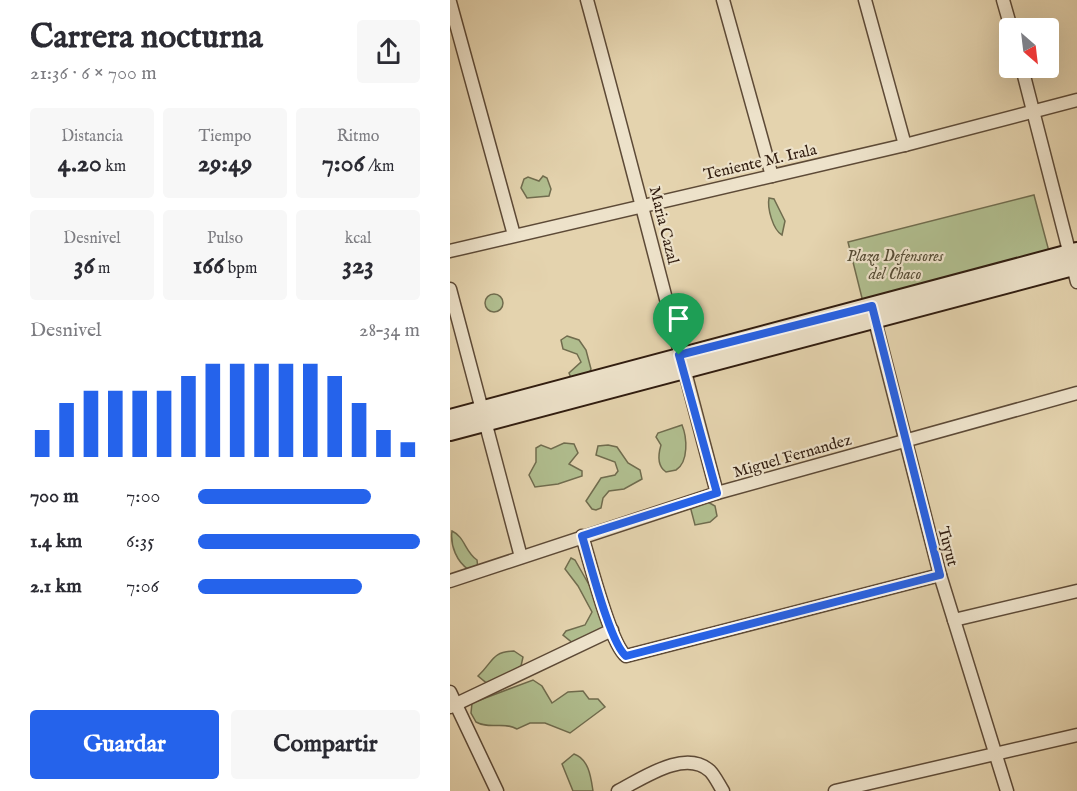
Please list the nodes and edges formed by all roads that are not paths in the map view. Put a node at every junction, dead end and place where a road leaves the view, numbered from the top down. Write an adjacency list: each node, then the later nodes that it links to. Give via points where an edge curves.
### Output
1 (587, 0): 12 (street, Maria Cazal)
2 (723, 0): 11 (street)
3 (864, 0): 10 (street)
4 (1003, 0): 6 (street)
5 (450, 2): 13 (street)
6 (1008, 18)
7 (1025, 78): 9 (street)
8 (1077, 100): 9 (street, Teniente M. Irala)
9 (1035, 112): 10 (street, Teniente M. Irala); 15 (street)
10 (905, 144): 11 (street, Teniente M. Irala)
11 (772, 176): 12 (street, Teniente M. Irala)
12 (643, 205): 13 (street, Teniente M. Irala); 18 (street, Maria Cazal)
13 (514, 235): 14 (street, Teniente M. Irala)
14 (450, 252)
15 (1075, 264): 17 (street)
16 (450, 289): 20 (street)
17 (873, 313): 18 (street); 23 (street, Tuyut)
18 (682, 363): 20 (street); 24 (street, Maria Cazal)
19 (1077, 393): 23 (street, Miguel Fernandez)
20 (483, 416): 21 (street); 22 (street); 26 (street)
21 (450, 417)
22 (450, 432)
23 (904, 440): 24 (street, Miguel Fernandez); 27 (street, Tuyut)
24 (717, 493): 25 (street, Miguel Fernandez)
25 (582, 536): 26 (street, Miguel Fernandez); 31 (street)
26 (521, 557): 28 (street, Miguel Fernandez)
27 (940, 575): 30 (street, Tuyut); 31 (street, via 631,656 621,652)
28 (450, 581)
29 (1077, 591): 30 (street)
30 (954, 620): 35 (street, Tuyut)
31 (612, 630): 33 (street)
32 (450, 692): 33 (street)
33 (453, 706): 36 (street)
34 (1077, 735): 35 (street)
35 (996, 755): 39 (street); 40 (street, Tuyut)
36 (497, 791)
37 (618, 791): 38 (street, via 682,762 699,764 711,772)
38 (723, 791)
39 (835, 791)
40 (1007, 791)

